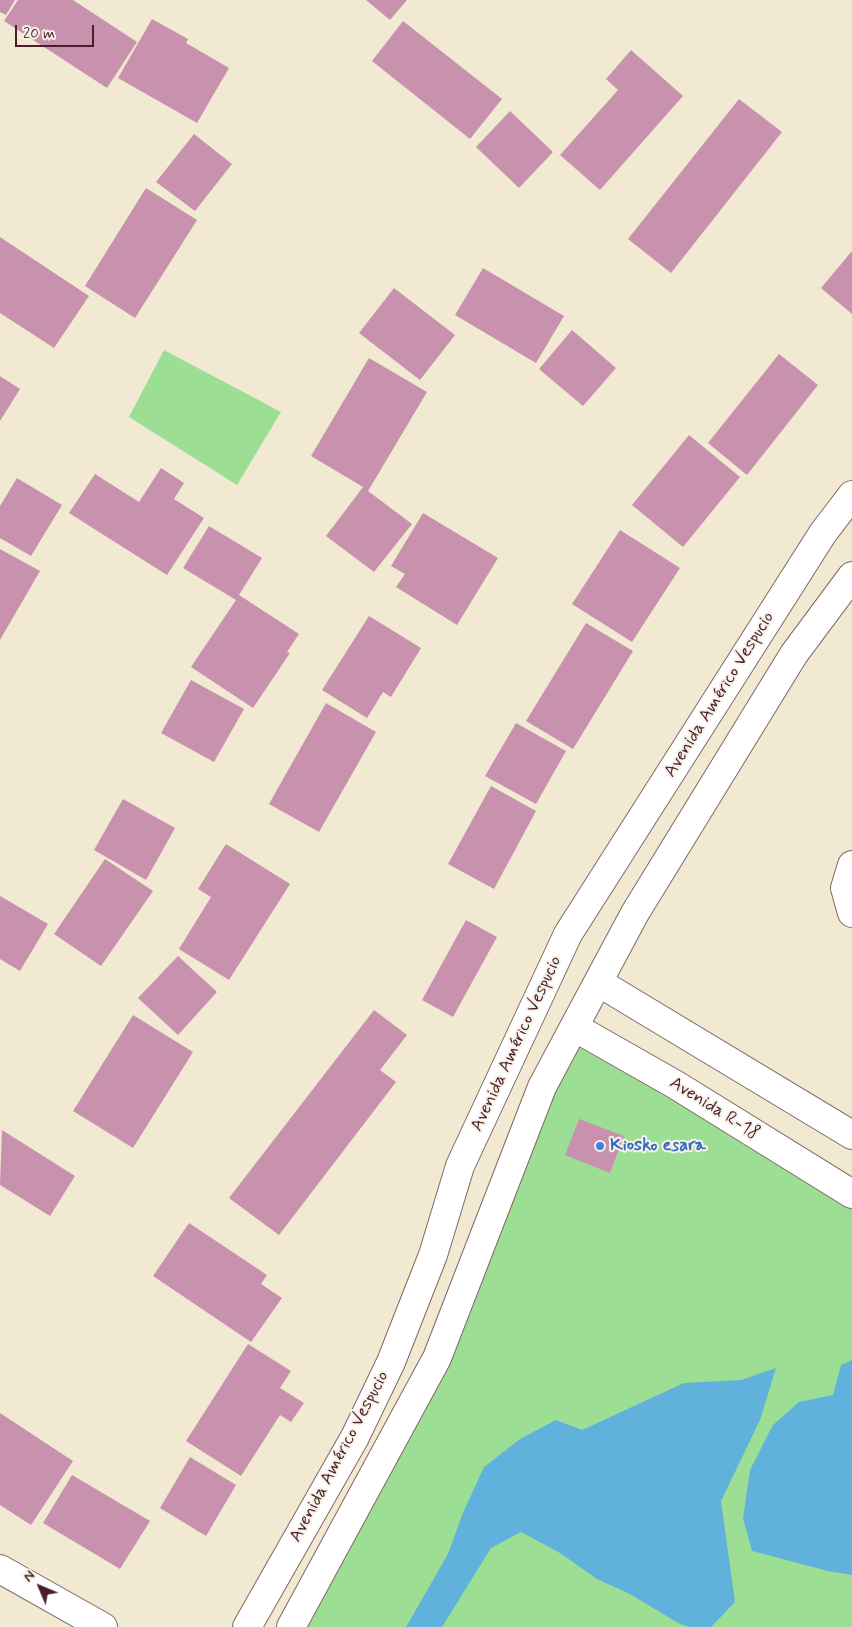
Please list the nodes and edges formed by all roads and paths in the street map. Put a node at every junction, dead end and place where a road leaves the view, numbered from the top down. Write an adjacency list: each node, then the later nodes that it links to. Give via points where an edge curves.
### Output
1 (852, 495): 11 (street, Avenida Américo Vespucio, via 824,533 568,934 460,1166 434,1255 391,1362 355,1436)
2 (852, 576): 5 (street, via 794,654 635,913)
3 (852, 865): 4 (street, via 845,888)
4 (852, 913)
5 (598, 982): 6 (street); 7 (street)
6 (574, 1027): 8 (street, Avenida R-18, via 676,1085); 12 (street, via 542,1088 437,1358)
7 (852, 1135)
8 (852, 1194)
9 (0, 1569): 10 (street)
10 (103, 1627)
11 (247, 1627)
12 (291, 1627)

